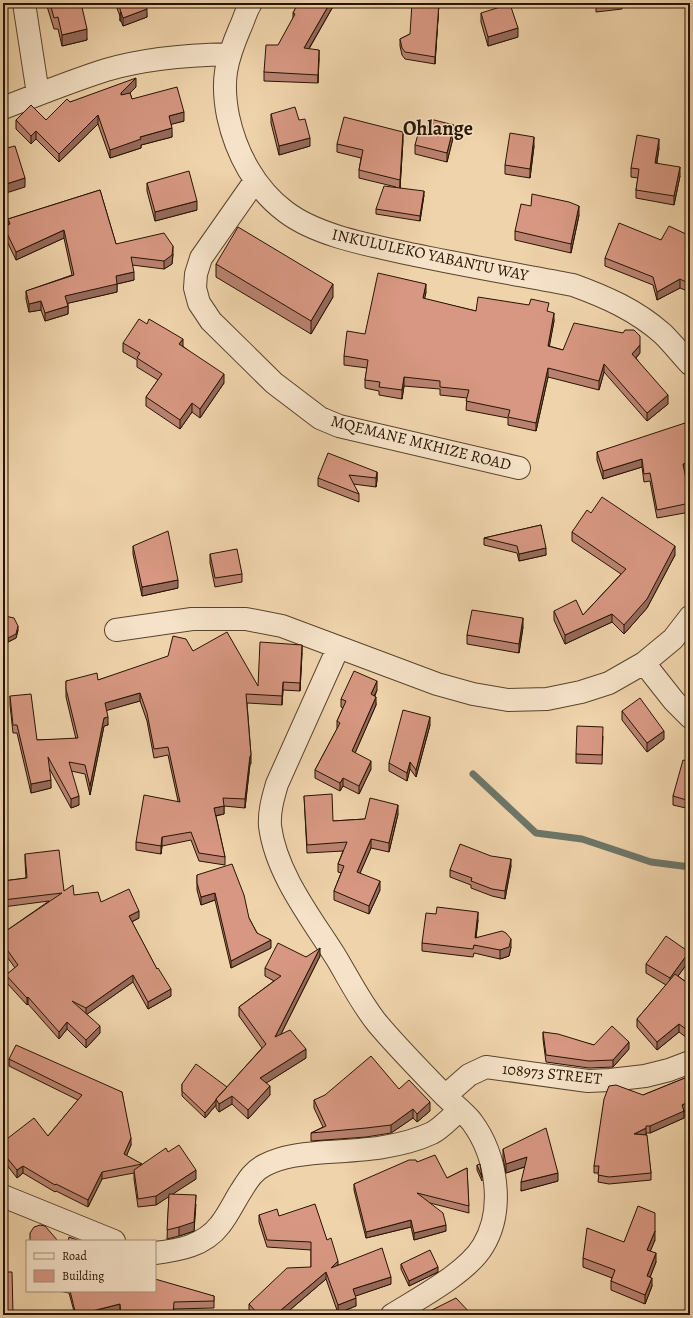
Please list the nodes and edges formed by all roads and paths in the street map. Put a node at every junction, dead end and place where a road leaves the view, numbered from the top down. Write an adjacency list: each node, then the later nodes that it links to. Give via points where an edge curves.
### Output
1 (24, 3): 4 (street)
2 (252, 3): 3 (street, INKULULEKO YABANTU WAY)
3 (229, 54): 4 (street, via 189,55 145,61 107,70); 6 (street, INKULULEKO YABANTU WAY, via 224,88 231,131)
4 (38, 94): 5 (street)
5 (3, 108)
6 (255, 181): 7 (street, INKULULEKO YABANTU WAY, via 270,199 287,213 327,233 378,247 572,285 604,296 636,313 663,334); 8 (street, MQEMANE MKHIZE ROAD, via 201,258 195,288 199,304 211,321 274,383 320,418 339,426)
7 (690, 364)
8 (519, 468)
9 (690, 617): 12 (street, via 673,639)
10 (116, 630): 11 (street, via 192,618 246,619 282,626)
11 (338, 648): 12 (street, via 437,684 508,700 547,699 581,692 609,683); 15 (street, via 277,784 271,806 270,825 275,849 299,900 362,1003 377,1023)
12 (644, 663): 13 (street)
13 (690, 717)
14 (690, 1062): 15 (street, 108973 STREET, via 645,1076 588,1081 486,1067 469,1075)
15 (453, 1103): 18 (street, 108973 STREET, via 433,1132 418,1138 361,1150 301,1154 265,1165 252,1174 220,1226 207,1238 192,1246); 19 (street, via 472,1122 485,1145 490,1162 496,1198 490,1231 483,1246 463,1270)
16 (3, 1196): 17 (street)
17 (110, 1240)
18 (156, 1253)
19 (392, 1315)

